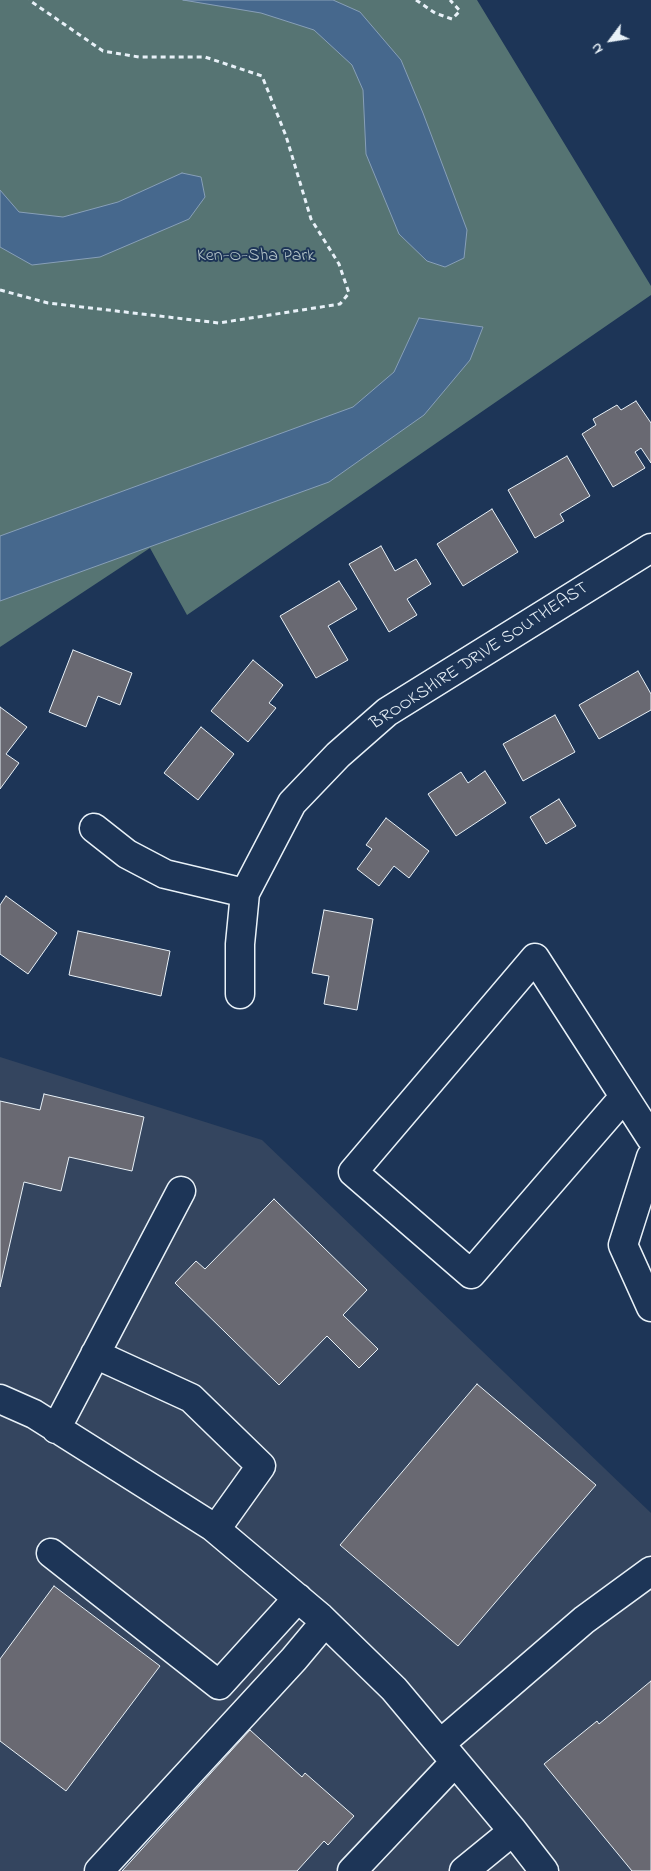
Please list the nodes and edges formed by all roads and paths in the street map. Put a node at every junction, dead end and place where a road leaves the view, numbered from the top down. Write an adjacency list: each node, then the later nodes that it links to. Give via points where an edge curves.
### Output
1 (29, 0): 4 (path, via 103,51 140,57 206,57 262,76 286,136 311,219 339,264 349,293 340,304 219,323 48,303)
2 (416, 0): 3 (path, via 452,20 460,11)
3 (450, 0)
4 (0, 290)
5 (651, 548): 7 (street, BROOKSHIRE DRIVE SOUTHEAST, via 387,712 338,755 292,803)
6 (94, 828): 7 (street, via 127,854 165,874)
7 (245, 893): 8 (street, BROOKSHIRE DRIVE SOUTHEAST)
8 (240, 994)
9 (624, 1097): 9 (street, via 535,958 353,1172 471,1274); 10 (street)
10 (651, 1138)
11 (651, 1157): 13 (street, via 623,1245)
12 (181, 1191): 14 (street)
13 (651, 1307)
14 (95, 1354): 16 (street); 17 (street, via 191,1398 261,1466)
15 (0, 1399): 16 (street)
16 (56, 1428): 17 (street)
17 (216, 1529): 20 (street)
18 (51, 1553): 20 (street, via 219,1685)
19 (651, 1571): 22 (street, via 584,1620)
20 (298, 1598): 21 (street)
21 (325, 1622): 22 (street, via 394,1690); 24 (street, via 294,1660)
22 (448, 1753): 23 (street); 25 (street)
23 (513, 1831): 26 (street); 27 (street)
24 (99, 1871)
25 (352, 1871)
26 (464, 1871)
27 (544, 1871)

